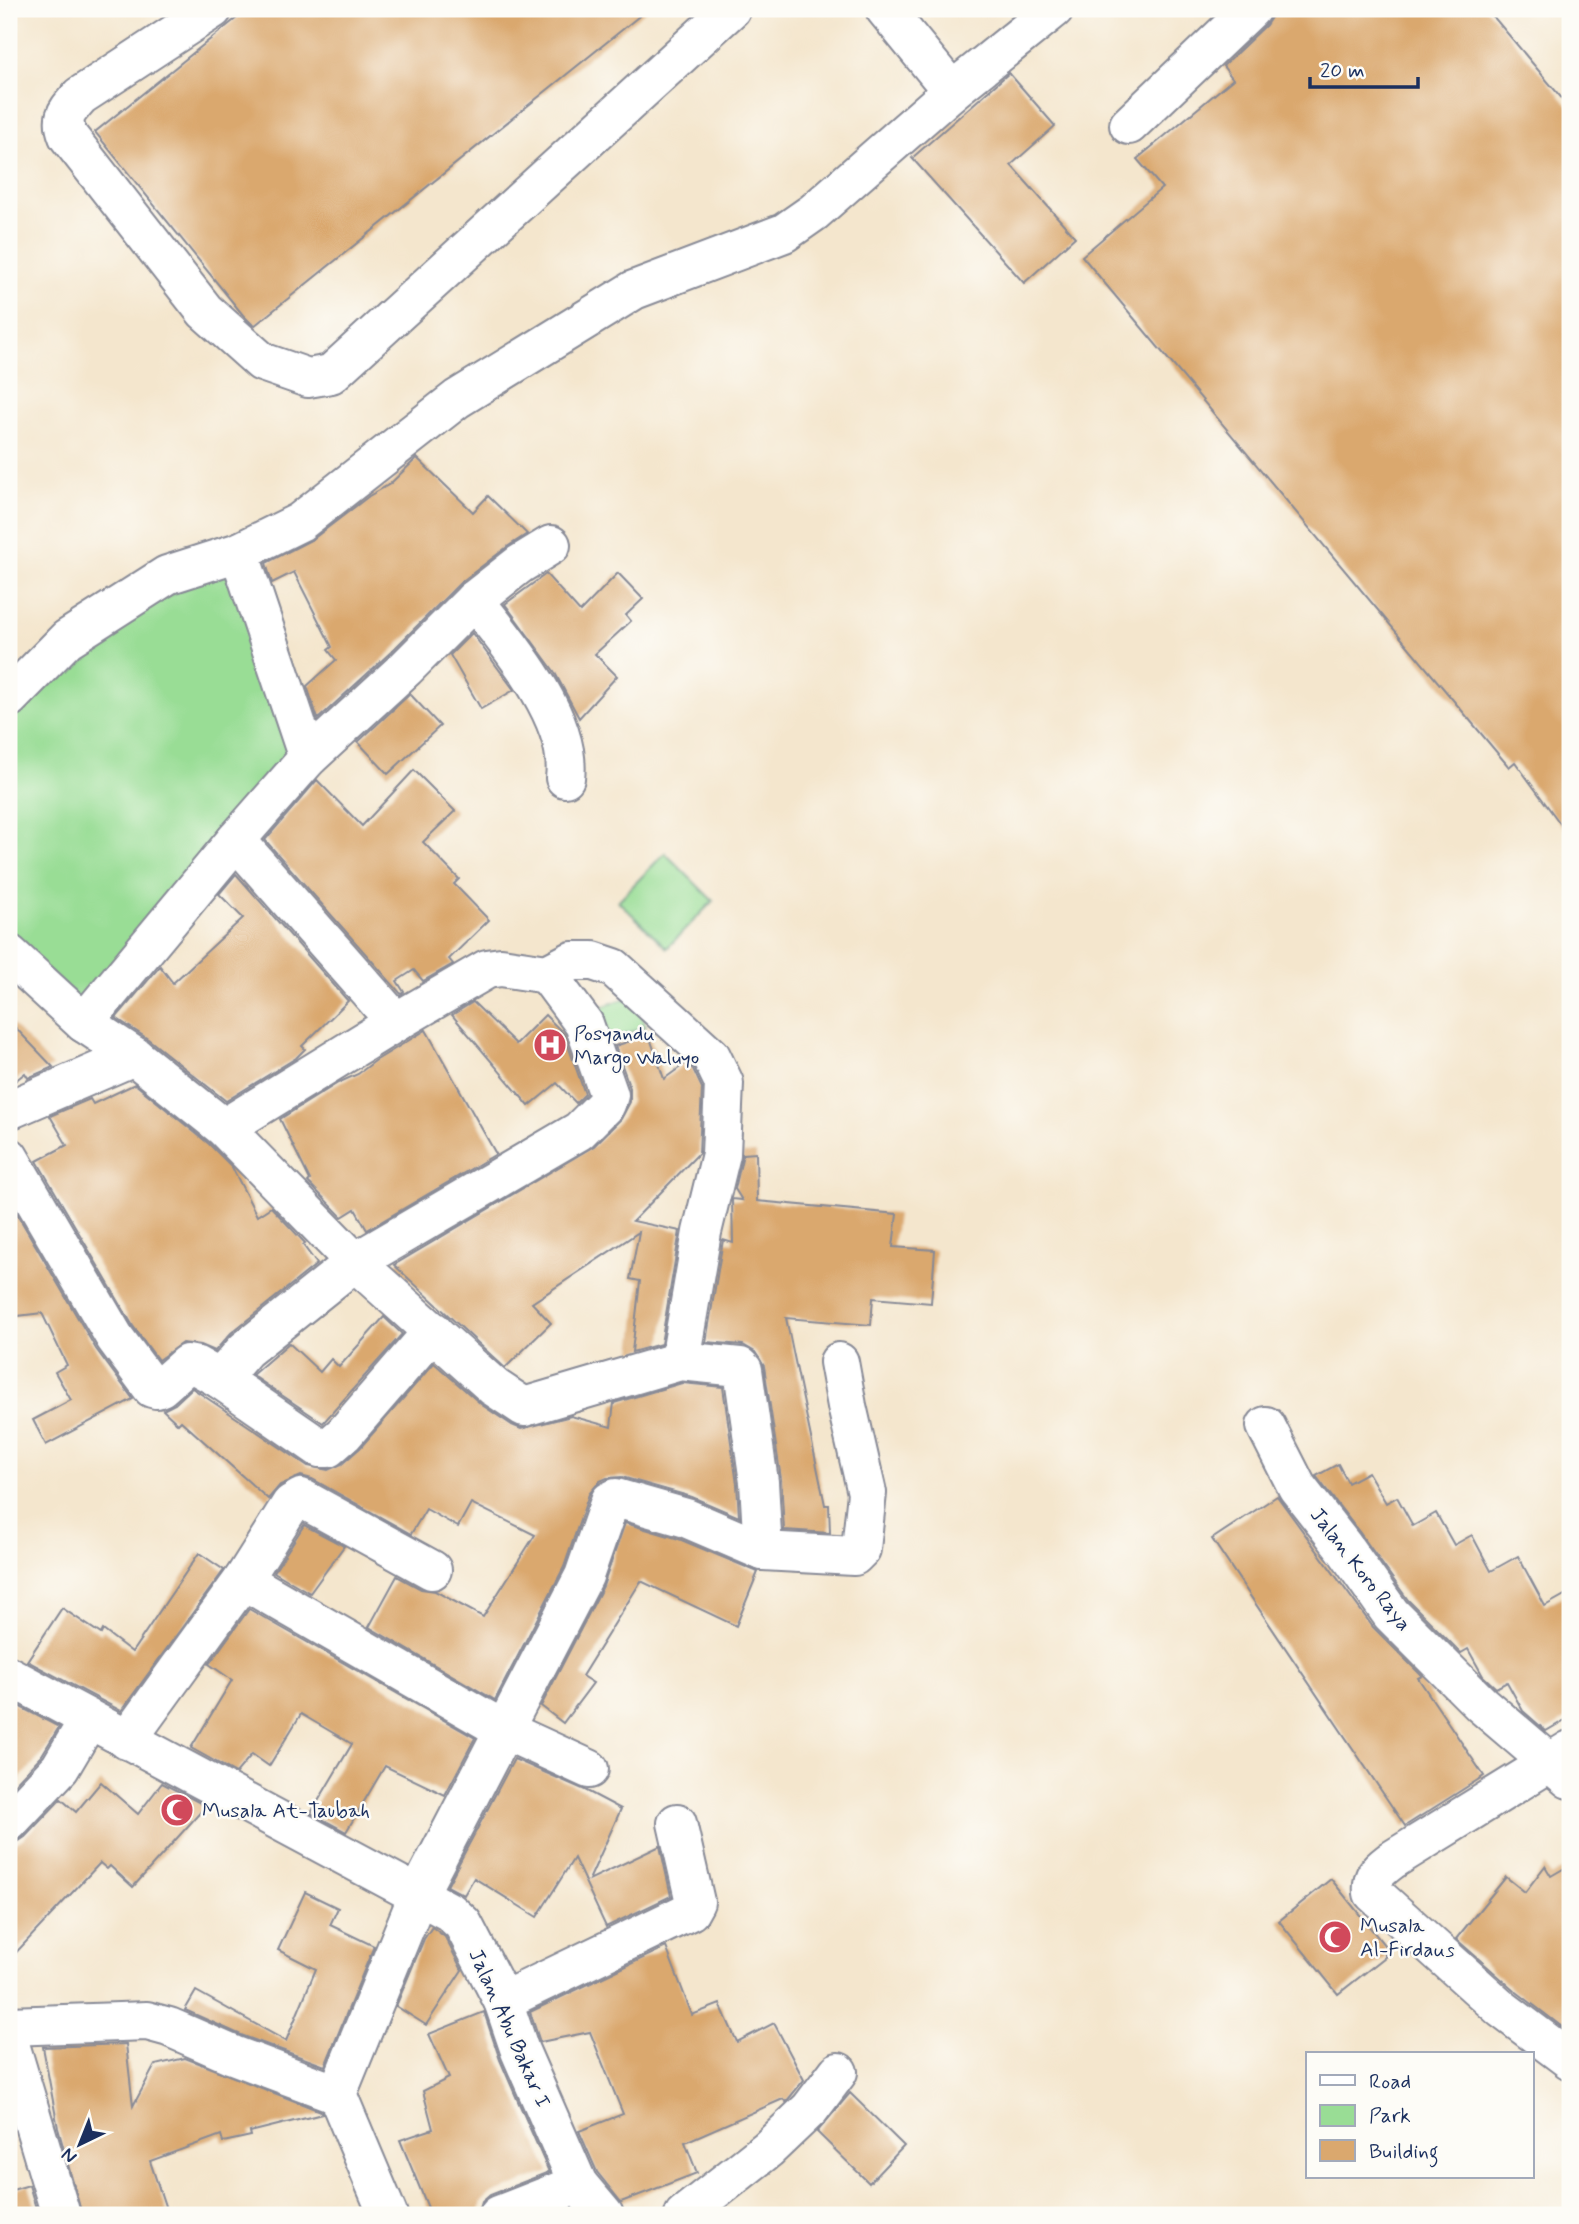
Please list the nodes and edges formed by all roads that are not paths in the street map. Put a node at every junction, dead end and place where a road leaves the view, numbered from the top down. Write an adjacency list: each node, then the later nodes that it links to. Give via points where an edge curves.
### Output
1 (213, 9): 2 (street, via 80,96 63,124 205,312 262,362 308,378 331,374)
2 (731, 9)
3 (885, 9): 6 (street)
4 (1054, 9): 6 (street)
5 (1251, 9): 7 (street)
6 (952, 91): 9 (street, via 784,233 634,289 457,400 300,522)
7 (1129, 125)
8 (551, 545): 10 (street)
9 (239, 552): 11 (street, via 167,575 67,639); 12 (street)
10 (474, 600): 12 (street); 13 (street, via 522,661 553,714 566,761)
11 (9, 698)
12 (308, 758): 14 (street)
13 (565, 778)
14 (236, 839): 17 (street); 18 (street)
15 (9, 954): 18 (street)
16 (547, 974): 17 (street, via 487,969); 23 (street, via 584,1024 609,1095 606,1104 579,1131); 25 (street, via 572,961 614,968 711,1056 724,1083 721,1154)
17 (396, 1022): 21 (street)
18 (84, 1023): 19 (street)
19 (134, 1056): 20 (street); 21 (street)
20 (9, 1110)
21 (225, 1128): 23 (street)
22 (9, 1157): 27 (street, via 115,1338 152,1388 161,1387 187,1364)
23 (355, 1262): 24 (street); 27 (street, via 244,1350)
24 (433, 1331): 25 (street, via 494,1387 524,1407); 27 (street, via 328,1448 320,1448)
25 (680, 1361): 29 (street, via 743,1370 760,1482)
26 (839, 1362): 29 (street, via 867,1493 861,1549 854,1556)
27 (219, 1379)
28 (1266, 1426): 36 (street, Jalan Koro Raya, via 1297,1487 1391,1614 1481,1704)
29 (763, 1551): 34 (street, via 686,1518 612,1499 584,1576)
30 (432, 1570): 31 (street, via 301,1498 291,1504)
31 (243, 1580): 34 (street); 35 (street)
32 (9, 1676): 33 (street, Jalan Abu Bakar I)
33 (89, 1719): 35 (street, Jalan Abu Bakar I); 38 (street, via 60,1768)
34 (504, 1730): 37 (street); 40 (street)
35 (127, 1740): 40 (street, Jalan Abu Bakar I)
36 (1563, 1765): 44 (street, via 1392,1860 1371,1882 1373,1893 1502,2009)
37 (589, 1769)
38 (9, 1822)
39 (677, 1823): 41 (street, via 695,1902 690,1911)
40 (419, 1894): 41 (street, Jalan Abu Bakar I, via 463,1924); 46 (street)
41 (503, 2001): 47 (street, Jalan Abu Bakar I)
42 (9, 2026): 46 (street, via 146,2021)
43 (9, 2041): 48 (street)
44 (1570, 2060)
45 (838, 2071): 52 (street, via 810,2109 768,2149)
46 (337, 2094): 49 (street)
47 (578, 2184): 50 (street); 51 (street, Jalan Abu Bakar I)
48 (61, 2215)
49 (388, 2215)
50 (499, 2215)
51 (604, 2215)
52 (684, 2215)

